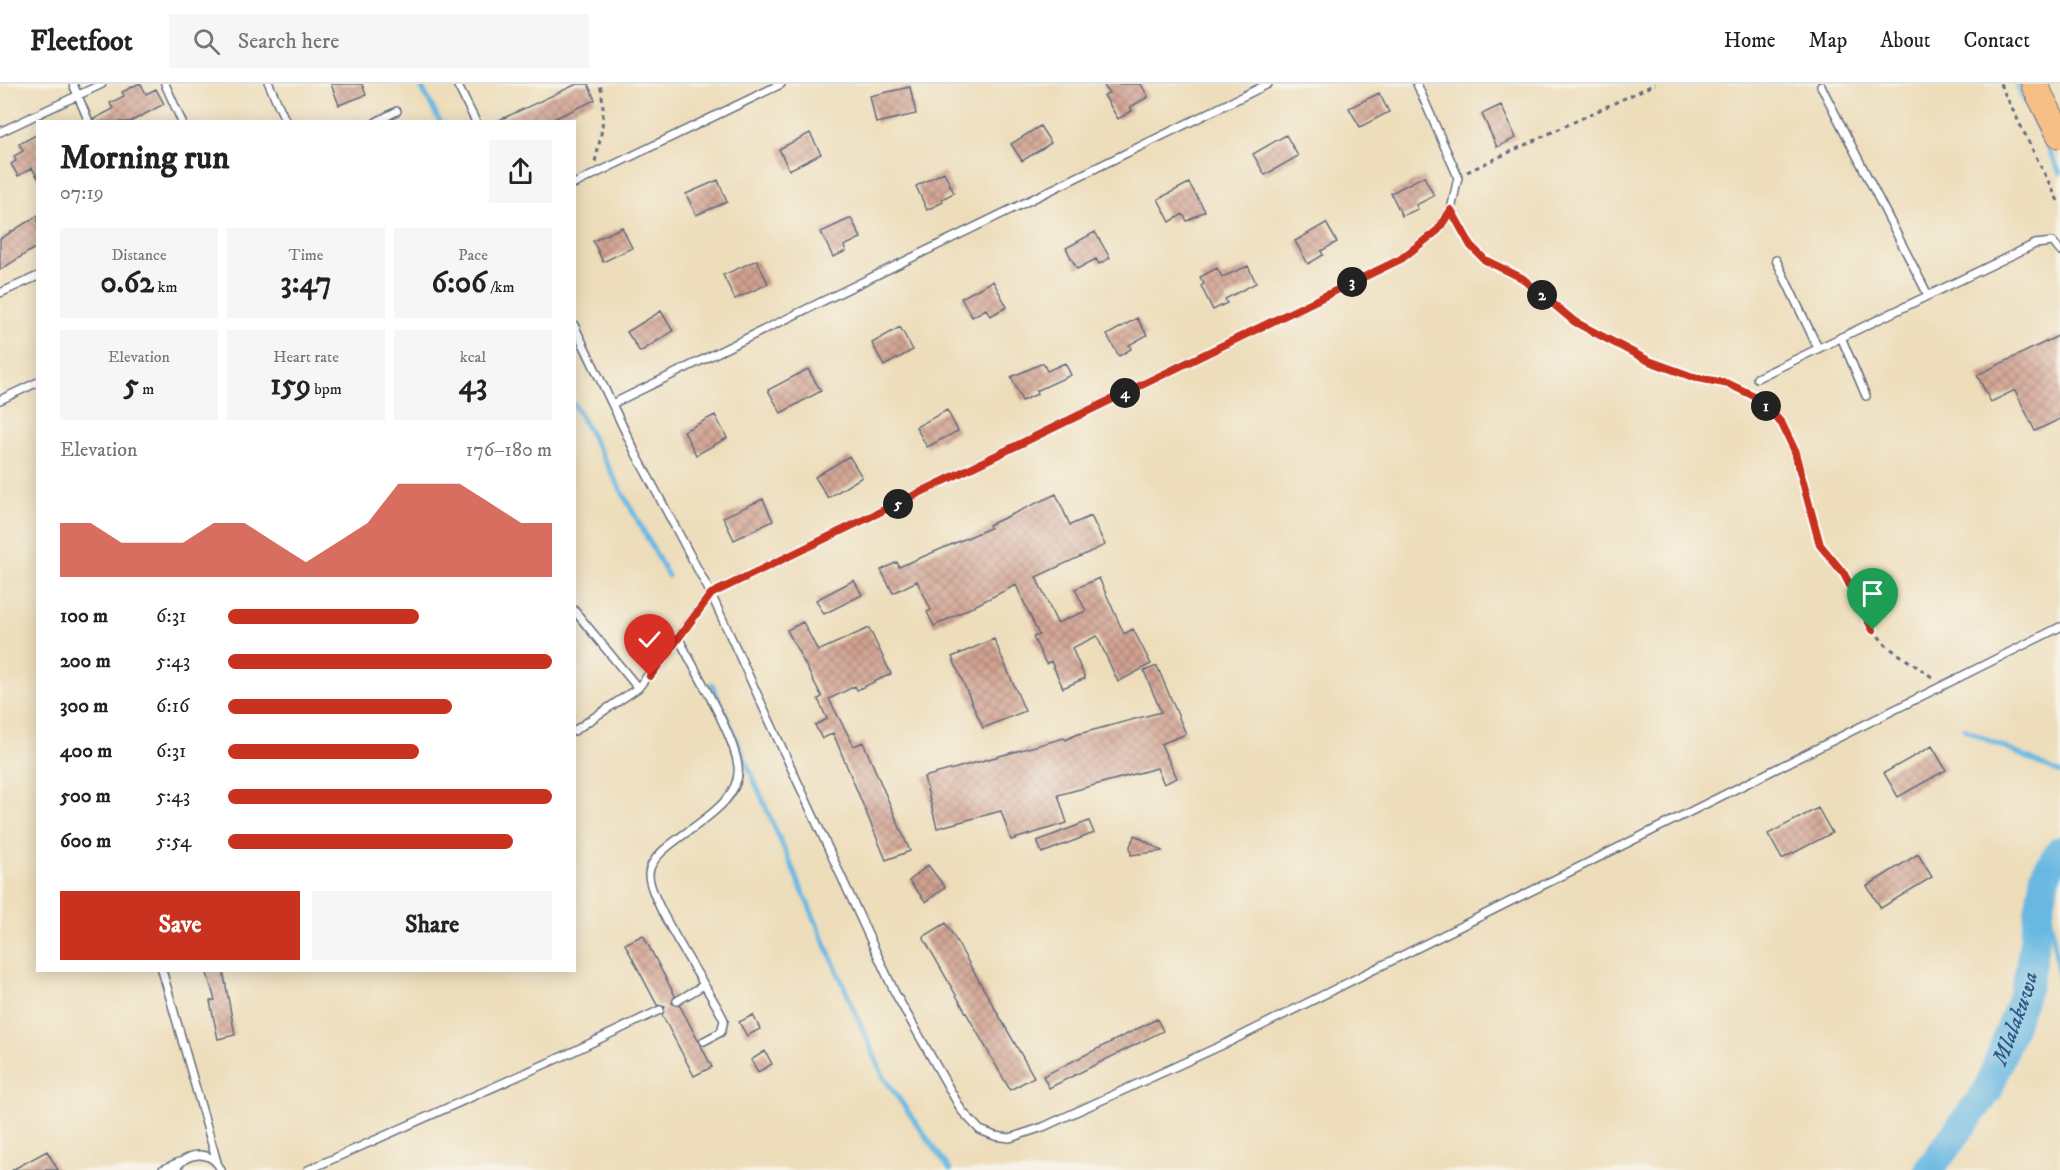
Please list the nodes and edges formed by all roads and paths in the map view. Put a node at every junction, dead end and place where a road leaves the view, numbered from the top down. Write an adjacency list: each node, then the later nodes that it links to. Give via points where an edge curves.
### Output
1 (73, 84): 14 (lane)
2 (102, 84): 14 (lane)
3 (165, 84): 17 (lane)
4 (269, 84): 18 (lane)
5 (457, 84): 20 (lane)
6 (600, 84): 23 (path, via 605,106)
7 (781, 84): 23 (lane)
8 (1268, 84): 40 (lane)
9 (1417, 84): 24 (lane)
10 (1655, 84): 24 (path)
11 (2000, 84): 26 (path)
12 (2034, 84): 22 (highway)
13 (1821, 86): 32 (lane)
14 (78, 95): 16 (lane); 21 (lane)
15 (397, 111): 19 (lane)
16 (88, 120)
17 (181, 120)
18 (285, 120)
19 (380, 120)
20 (475, 120)
21 (0, 132)
22 (2060, 135)
23 (591, 176): 25 (lane)
24 (1458, 177): 27 (lane)
25 (576, 183)
26 (2060, 205)
27 (1451, 210): 41 (lane, via 1438,230 1401,259); 45 (path, via 1471,246 1485,260 1522,278 1575,322 1649,361 1693,377 1729,384 1768,408 1782,424 1794,449 1820,545 1844,574 1873,630 1905,661)
28 (2060, 251): 32 (lane, via 2053,242 2035,244)
29 (1776, 260): 35 (lane)
30 (36, 277): 31 (lane)
31 (0, 293)
32 (1928, 295): 34 (lane)
33 (576, 329): 40 (lane)
34 (1841, 338): 35 (lane); 38 (lane)
35 (1818, 348): 36 (lane)
36 (1757, 378)
37 (36, 383): 39 (lane)
38 (1866, 396)
39 (0, 400)
40 (614, 404): 41 (lane, via 636,454)
41 (711, 594): 44 (lane); 45 (lane, via 910,1022 962,1111 981,1130 1010,1138 1043,1127 1228,1042)
42 (576, 612): 46 (lane)
43 (2060, 627): 45 (lane)
44 (678, 637): 46 (lane); 49 (lane, via 737,763 735,784 727,797 704,821 662,852 649,872 665,914)
45 (1943, 684)
46 (638, 688): 47 (lane)
47 (576, 729)
48 (163, 972): 54 (lane)
49 (704, 985): 50 (lane); 52 (lane, via 724,1020 721,1032)
50 (677, 1001)
51 (660, 1010): 58 (lane)
52 (704, 1041)
53 (182, 1160): 54 (lane, via 196,1154); 55 (lane); 56 (lane)
54 (217, 1162): 57 (lane)
55 (162, 1170)
56 (175, 1170)
57 (221, 1170)
58 (308, 1170)

